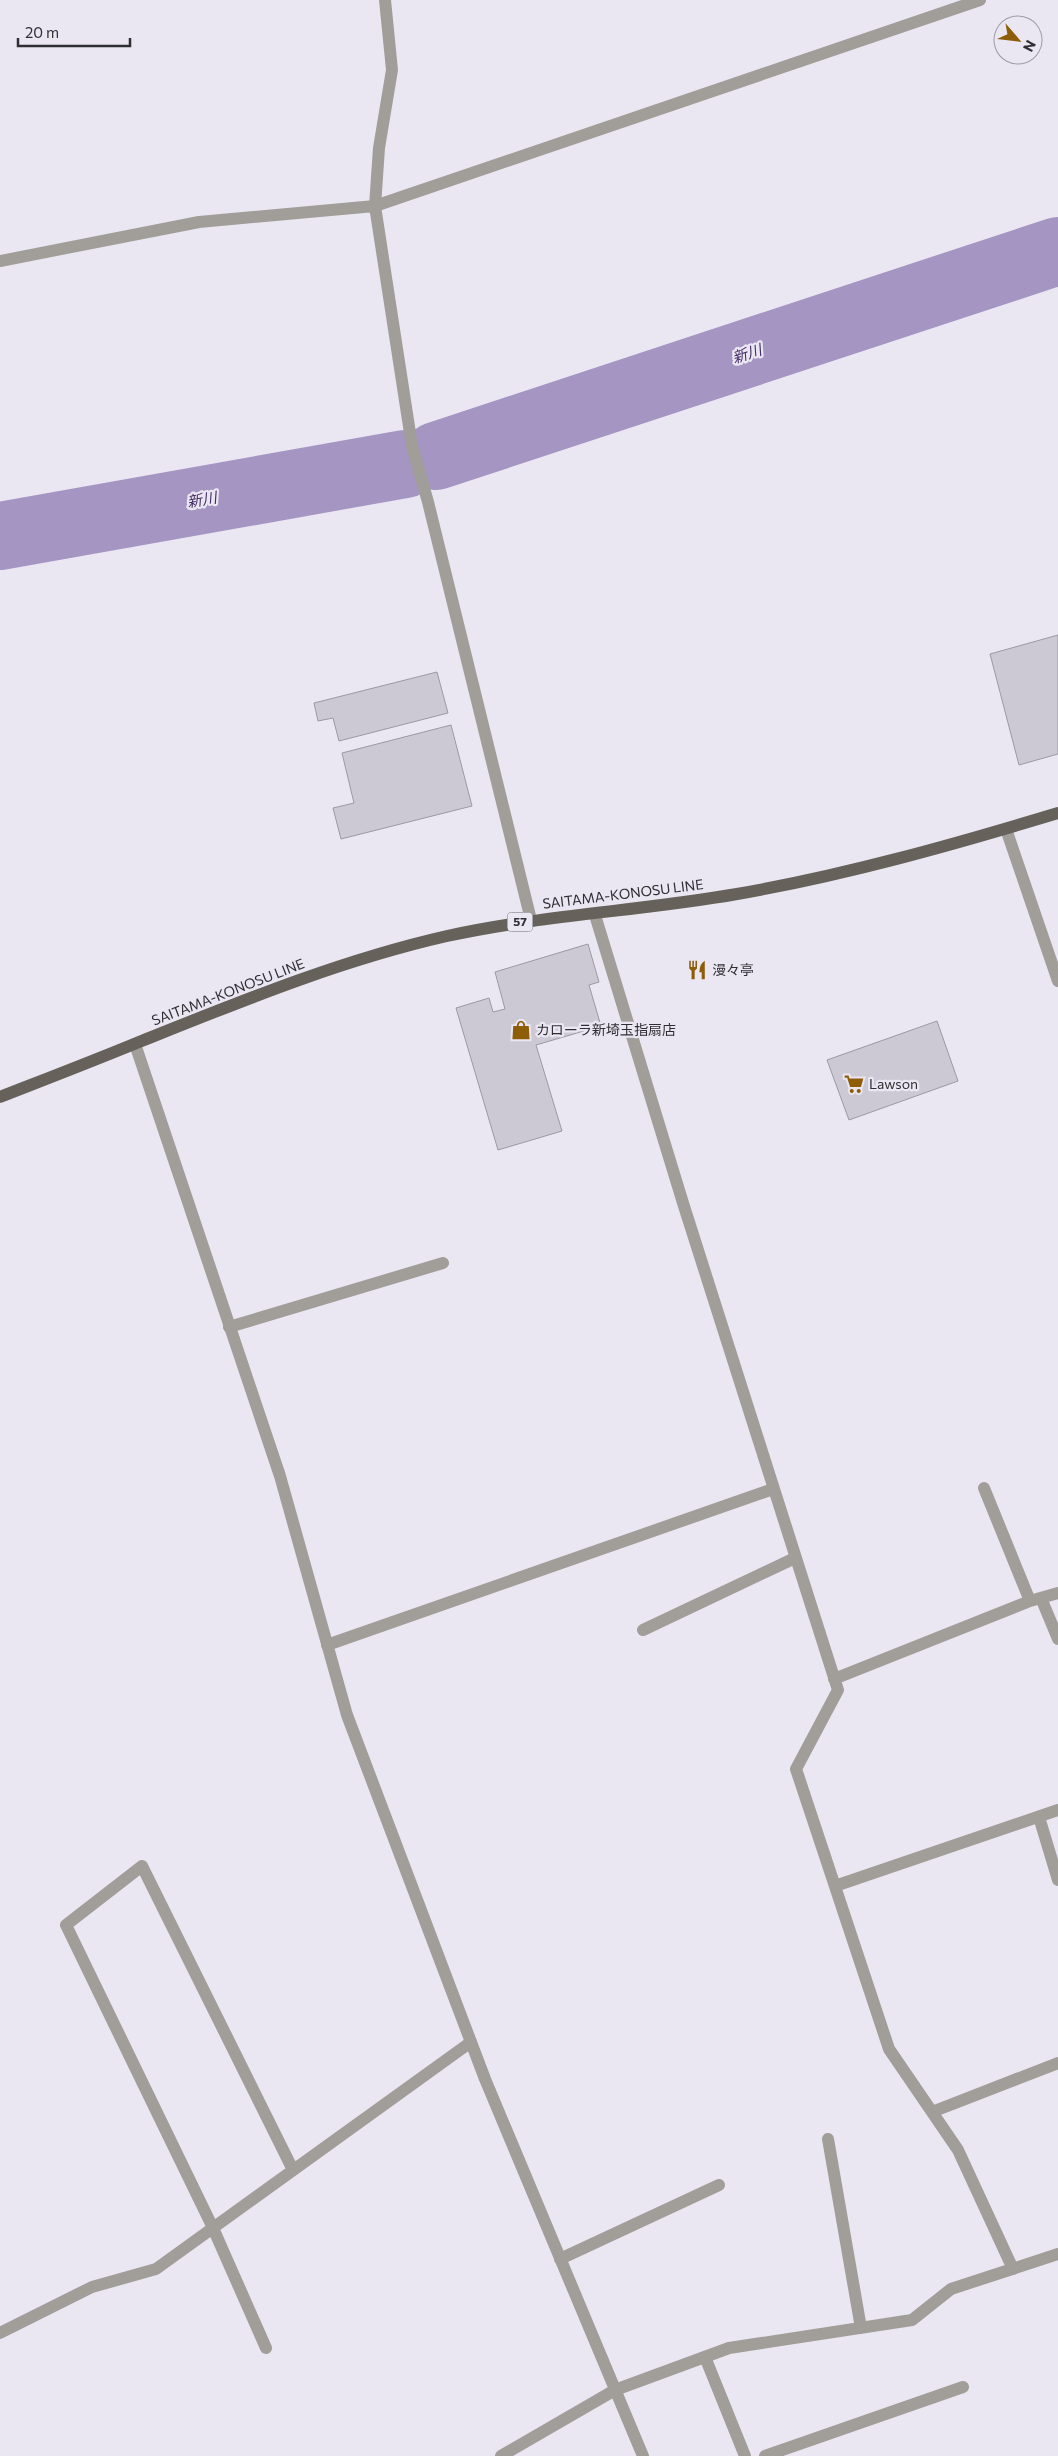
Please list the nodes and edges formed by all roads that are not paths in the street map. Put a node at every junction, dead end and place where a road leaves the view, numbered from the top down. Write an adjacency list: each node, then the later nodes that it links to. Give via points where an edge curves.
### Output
1 (386, 0): 3 (street, via 392,70 379,148)
2 (980, 0): 3 (street)
3 (375, 206): 4 (street, via 199,222); 8 (street, via 412,446)
4 (0, 261)
5 (1058, 813): 6 (main road, SAITAMA-KONOSU LINE / 57)
6 (1006, 829): 7 (main road, SAITAMA-KONOSU LINE / 57, via 814,879); 9 (street)
7 (595, 915): 8 (main road, SAITAMA-KONOSU LINE / 57); 15 (street)
8 (531, 920): 10 (main road, SAITAMA-KONOSU LINE / 57, via 446,937 340,966)
9 (1058, 980)
10 (135, 1044): 11 (main road, SAITAMA-KONOSU LINE / 57); 13 (street)
11 (0, 1096)
12 (443, 1263): 13 (street)
13 (230, 1327): 21 (street, via 280,1476)
14 (984, 1488): 18 (street)
15 (774, 1489): 16 (street); 21 (street)
16 (795, 1558): 19 (street); 22 (street)
17 (1058, 1592): 18 (street)
18 (1035, 1599): 20 (street); 22 (street)
19 (642, 1630)
20 (1058, 1639)
21 (327, 1645): 27 (street, via 347,1715)
22 (834, 1679): 26 (street, via 838,1690 796,1769)
23 (1058, 1810): 24 (street)
24 (1039, 1816): 25 (street); 26 (street)
25 (1058, 1880)
26 (835, 1886): 29 (street, via 889,2049)
27 (471, 2042): 31 (street); 35 (street)
28 (1058, 2063): 29 (street)
29 (932, 2112): 36 (street, via 958,2150)
30 (828, 2139): 37 (street)
31 (293, 2170): 33 (street); 33 (street, via 142,1866 66,1925)
32 (719, 2185): 35 (street)
33 (213, 2228): 38 (street, via 156,2269 92,2287); 39 (street)
34 (1058, 2254): 36 (street)
35 (560, 2259): 42 (street)
36 (1013, 2269): 37 (street, via 951,2289 912,2320)
37 (861, 2328): 40 (street, via 729,2348)
38 (0, 2333)
39 (266, 2348)
40 (705, 2357): 42 (street); 45 (street)
41 (963, 2387): 46 (street)
42 (615, 2390): 43 (street); 44 (street)
43 (501, 2456)
44 (643, 2456)
45 (745, 2456)
46 (764, 2456)

